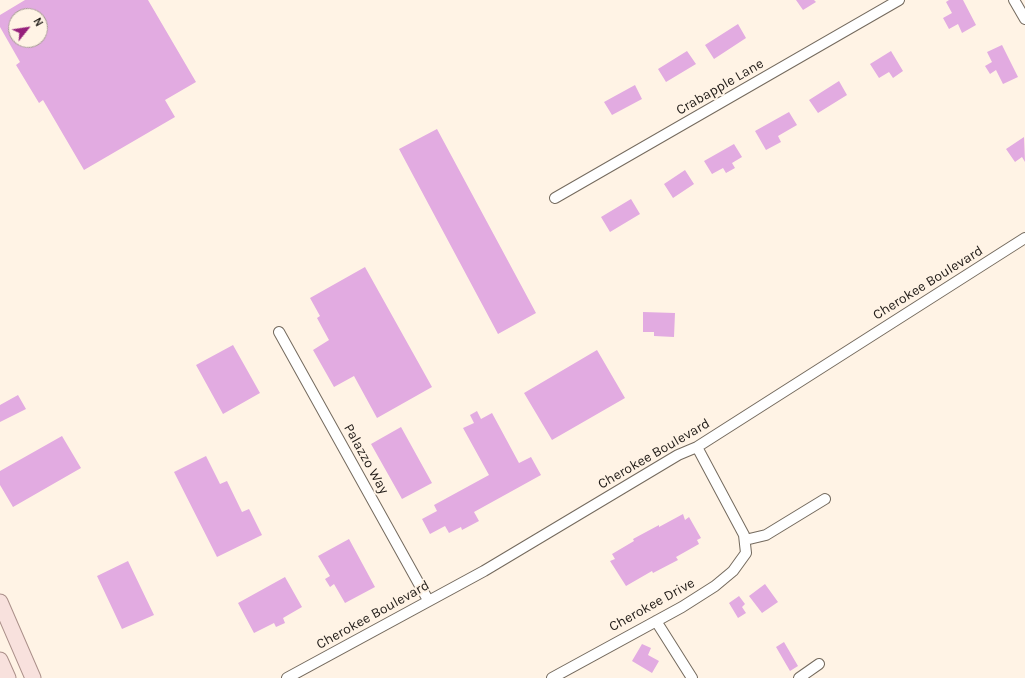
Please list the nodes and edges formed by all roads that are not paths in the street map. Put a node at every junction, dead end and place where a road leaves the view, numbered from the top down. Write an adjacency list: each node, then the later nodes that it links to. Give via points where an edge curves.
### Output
1 (899, 0): 4 (street, Crabapple Lane)
2 (1014, 0): 3 (street)
3 (1025, 19)
4 (555, 198)
5 (1025, 238): 7 (street, Cherokee Boulevard)
6 (279, 332): 10 (street, Palazzo Way)
7 (697, 447): 9 (street); 10 (street, Cherokee Boulevard, via 678,455 484,571)
8 (825, 498): 9 (street, via 766,535)
9 (745, 540): 12 (street, Cherokee Drive, via 746,553 733,571 710,589)
10 (428, 600): 15 (street, Cherokee Boulevard)
11 (0, 602): 17 (main road)
12 (656, 621): 20 (street, Cherokee Drive); 21 (street)
13 (0, 660): 16 (main road)
14 (819, 664): 22 (street)
15 (306, 668): 18 (street, Cherokee Boulevard); 19 (street)
16 (8, 678)
17 (33, 678)
18 (287, 678)
19 (300, 678)
20 (552, 678)
21 (692, 678)
22 (798, 678)

